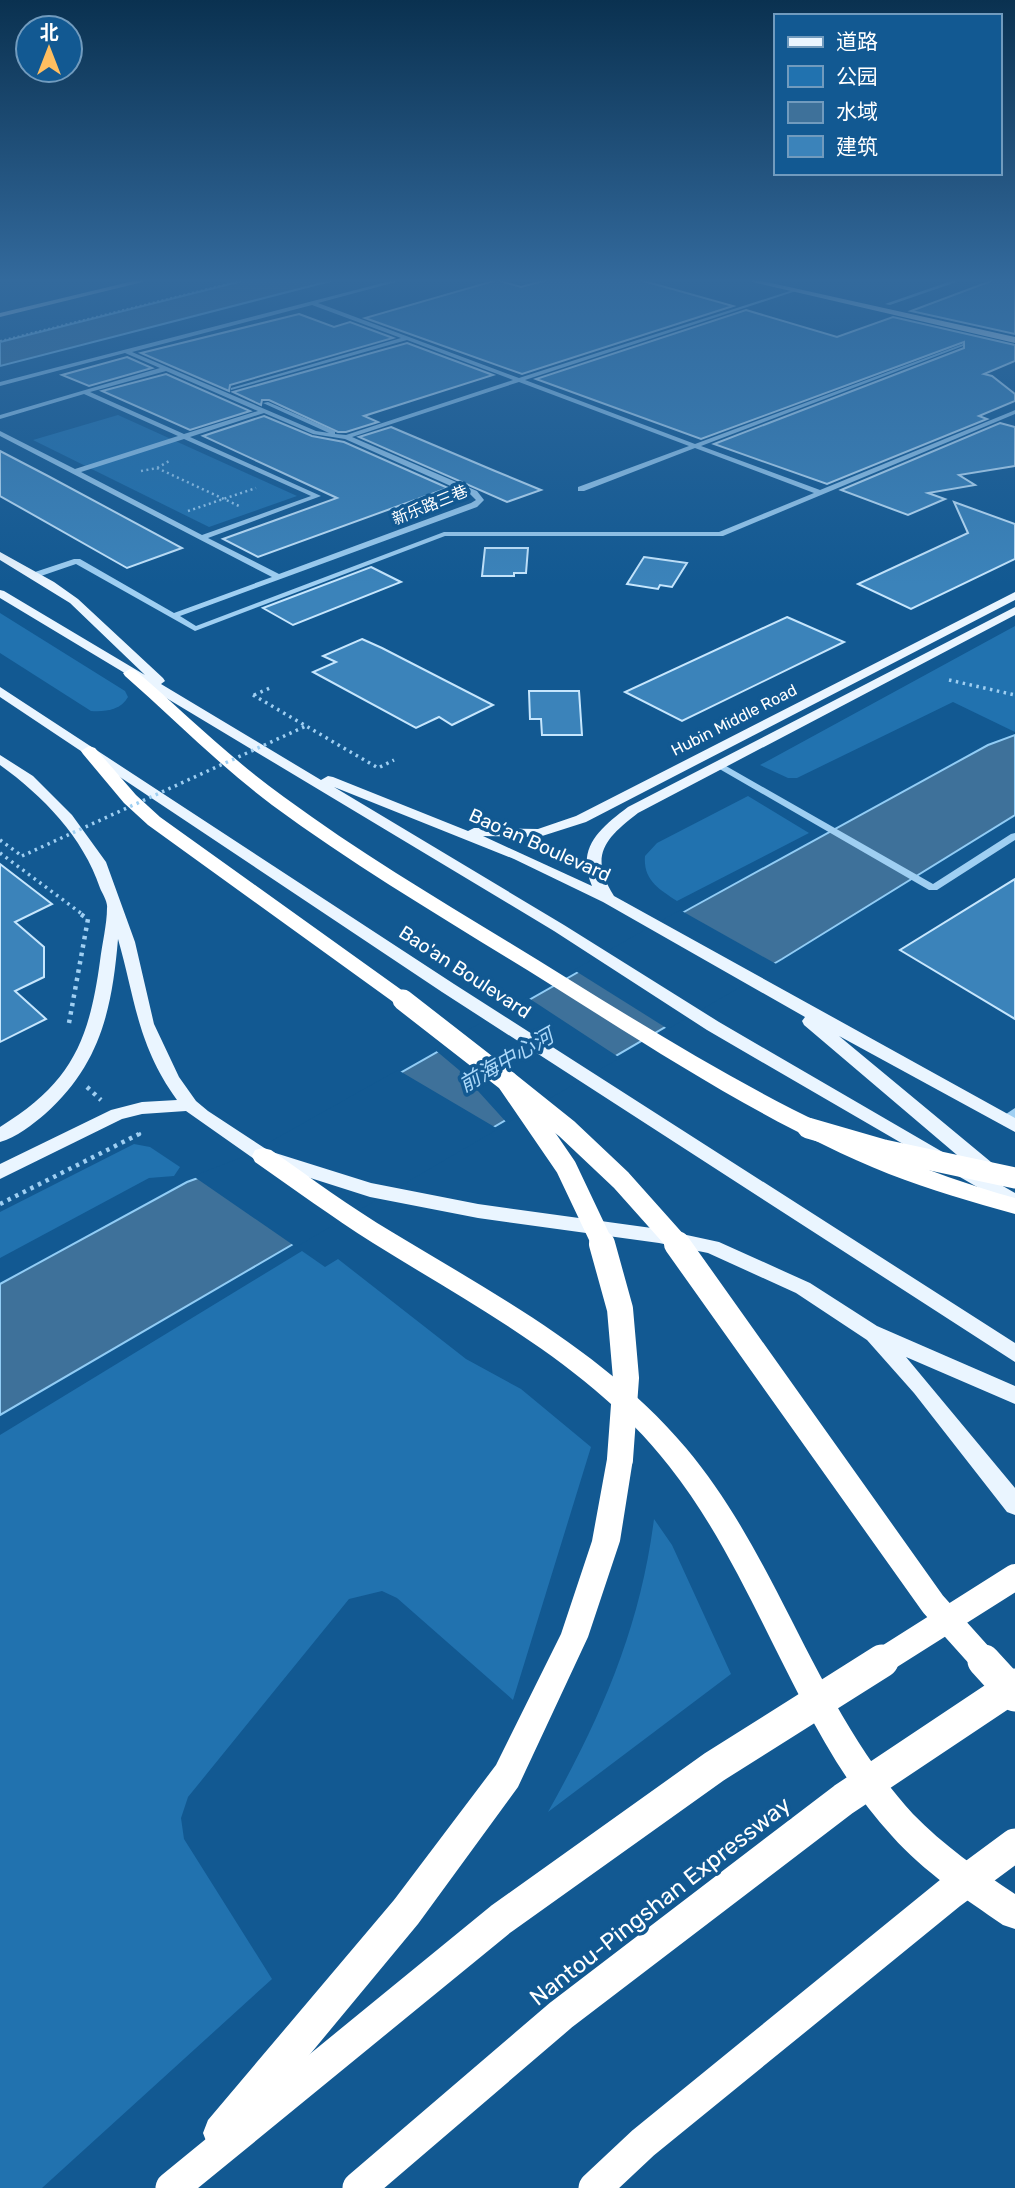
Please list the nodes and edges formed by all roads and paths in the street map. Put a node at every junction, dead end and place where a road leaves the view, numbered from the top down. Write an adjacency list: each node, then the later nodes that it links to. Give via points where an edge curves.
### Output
1 (126, 380): 8 (street)
2 (191, 380): 9 (street, 新乐路三巷)
3 (212, 380): 7 (street)
4 (263, 380): 7 (street)
5 (520, 380): 14 (street); 15 (street)
6 (869, 380): 15 (street)
7 (233, 389): 14 (street)
8 (84, 392): 11 (street); 13 (street)
9 (264, 411): 13 (street); 14 (street, 新乐路三巷, via 315,433)
10 (1015, 412): 20 (street)
11 (0, 416)
12 (0, 433): 17 (street)
13 (184, 437): 17 (street); 18 (street)
14 (346, 438): 27 (street, 新乐路三巷, via 474,493 480,500)
15 (695, 446): 19 (street); 20 (street)
16 (157, 468): 21 (path)
17 (74, 471): 23 (street)
18 (280, 480): 21 (path); 22 (street, via 317,496)
19 (581, 489)
20 (821, 493): 31 (street, via 710,535 444,534 195,629)
21 (224, 499): 22 (path); 23 (path)
22 (261, 516): 24 (street)
23 (166, 519): 24 (street)
24 (201, 538): 27 (street)
25 (0, 555): 26 (main road)
26 (35, 575): 31 (street, via 77,561); 37 (main road, via 74,601)
27 (278, 578): 31 (street, 新乐路三巷)
28 (0, 593): 32 (main road)
29 (1015, 595): 44 (main road, Hubin Middle Road)
30 (1015, 610): 43 (main road, Hubin Middle Road)
31 (173, 617)
32 (131, 673): 37 (main road); 57 (highway, via 277,800 653,1040)
33 (949, 680): 36 (path)
34 (270, 688): 38 (path, via 253,695)
35 (0, 691): 39 (main road, Bao'an Boulevard)
36 (1015, 695)
37 (177, 698): 42 (main road)
38 (306, 726): 41 (path, via 378,768); 48 (path, bridge, via 22,856)
39 (89, 751): 54 (highway, bridge, via 154,821); 67 (main road, Bao'an Boulevard)
40 (0, 758): 51 (main road, via 28,779 85,839 99,862)
41 (394, 760)
42 (282, 762): 46 (main road, Bao‘an Boulevard); 65 (main road, via 713,1026)
43 (719, 765): 45 (main road, Hubin Middle Road); 47 (street, via 928,885)
44 (653, 781): 45 (main road, via 649,785 653,790); 46 (main road, Hubin Middle Road, via 552,831)
45 (670, 791): 50 (main road, Hubin Middle Road, via 611,826 599,841 593,869)
46 (458, 831): 50 (main road, Bao‘an Boulevard)
47 (1015, 836)
48 (0, 840)
49 (0, 853): 53 (path, via 88,919)
50 (609, 900): 52 (main road, Bao‘an Boulevard)
51 (114, 905): 55 (main road, via 156,1052); 59 (main road, via 89,1050 55,1098)
52 (776, 995): 56 (main road); 63 (main road, Bao‘an Boulevard)
53 (68, 1030)
54 (507, 1081): 72 (highway, bridge, via 621,1180 685,1252 933,1604); 75 (highway, bridge, via 566,1167 601,1238 620,1310 626,1378 620,1459 606,1541 574,1637 507,1776 406,1912)
55 (196, 1110): 60 (main road); 61 (main road, via 142,1108 117,1114)
56 (1011, 1119)
57 (808, 1128): 62 (highway, bridge, via 884,1150); 65 (highway, bridge, via 930,1182)
58 (139, 1134): 64 (path)
59 (0, 1136)
60 (262, 1156): 66 (main road, via 370,1190 429,1202 712,1247 803,1288); 74 (highway, via 378,1235 510,1314 636,1411 707,1498 814,1695 890,1811 948,1867)
61 (0, 1172)
62 (1015, 1178)
63 (1015, 1191)
64 (0, 1204)
65 (1015, 1204)
66 (870, 1332): 68 (main road); 69 (main road, via 921,1387)
67 (1015, 1354)
68 (1015, 1395)
69 (1015, 1505)
70 (1015, 1577): 75 (highway, bridge, via 714,1767 501,1919)
71 (1015, 1685): 76 (highway, Nantou-Pingshan Expressway, bridge, via 844,1799 561,2015)
72 (1015, 1695)
73 (1015, 1845): 77 (highway, bridge, via 643,2143)
74 (1015, 1913)
75 (176, 2184)
76 (359, 2188)
77 (595, 2188)

